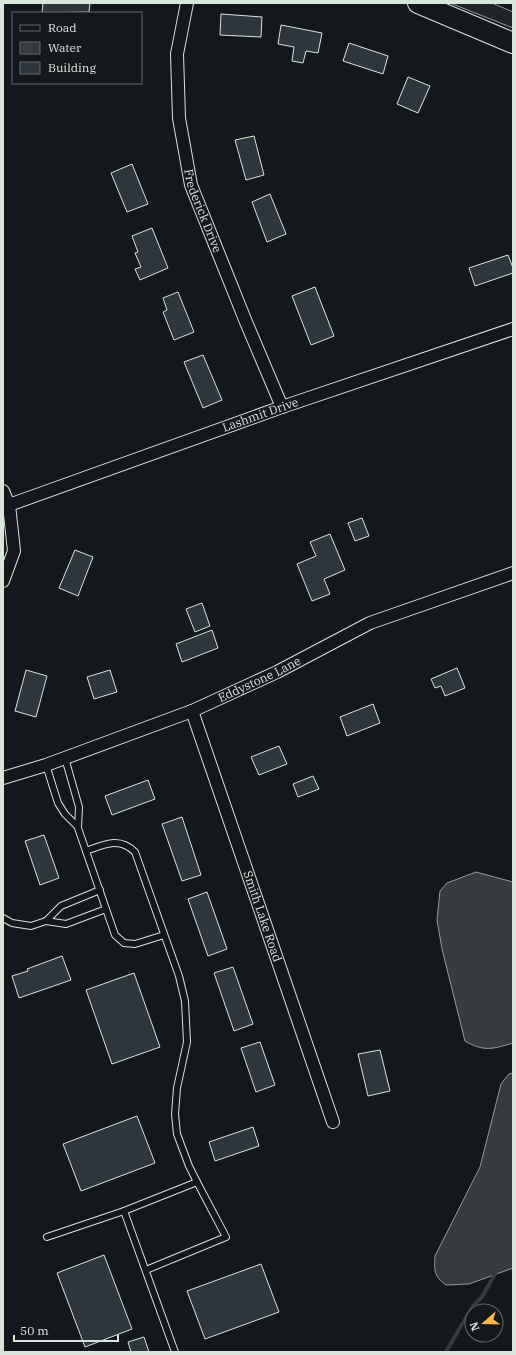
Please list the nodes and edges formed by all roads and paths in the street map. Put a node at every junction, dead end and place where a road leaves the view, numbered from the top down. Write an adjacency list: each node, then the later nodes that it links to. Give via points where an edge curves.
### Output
1 (187, 3): 5 (street, Frederick Drive, via 177,54 179,118 191,185)
2 (418, 3): 3 (main road)
3 (513, 43)
4 (513, 329): 5 (street, Lashmit Drive)
5 (282, 407): 7 (street, Lashmit Drive)
6 (3, 491): 7 (street)
7 (8, 505): 9 (street, via 14,551)
8 (513, 573): 10 (street, Eddystone Lane, via 370,623 277,672)
9 (3, 581)
10 (192, 711): 11 (street, Eddystone Lane); 21 (street, Smith Lake Road)
11 (65, 758): 12 (street, Eddystone Lane); 14 (lane, via 79,807)
12 (46, 765): 13 (street, Eddystone Lane); 14 (lane, via 58,803)
13 (3, 778)
14 (77, 826): 15 (lane)
15 (86, 851): 16 (lane); 20 (lane, via 108,843 118,843 128,845 135,852)
16 (100, 890): 17 (lane); 19 (lane, via 61,906)
17 (106, 909): 19 (lane, via 66,924); 20 (lane, via 115,935 124,943 135,944)
18 (3, 918): 19 (lane, via 12,923 31,926)
19 (46, 921)
20 (164, 935): 22 (lane, via 186,1001 187,1042 177,1088 177,1134)
21 (333, 1122)
22 (197, 1182): 23 (lane); 25 (lane, via 226,1237)
23 (124, 1211): 24 (lane); 25 (lane)
24 (47, 1237)
25 (146, 1270): 26 (lane)
26 (175, 1352)

